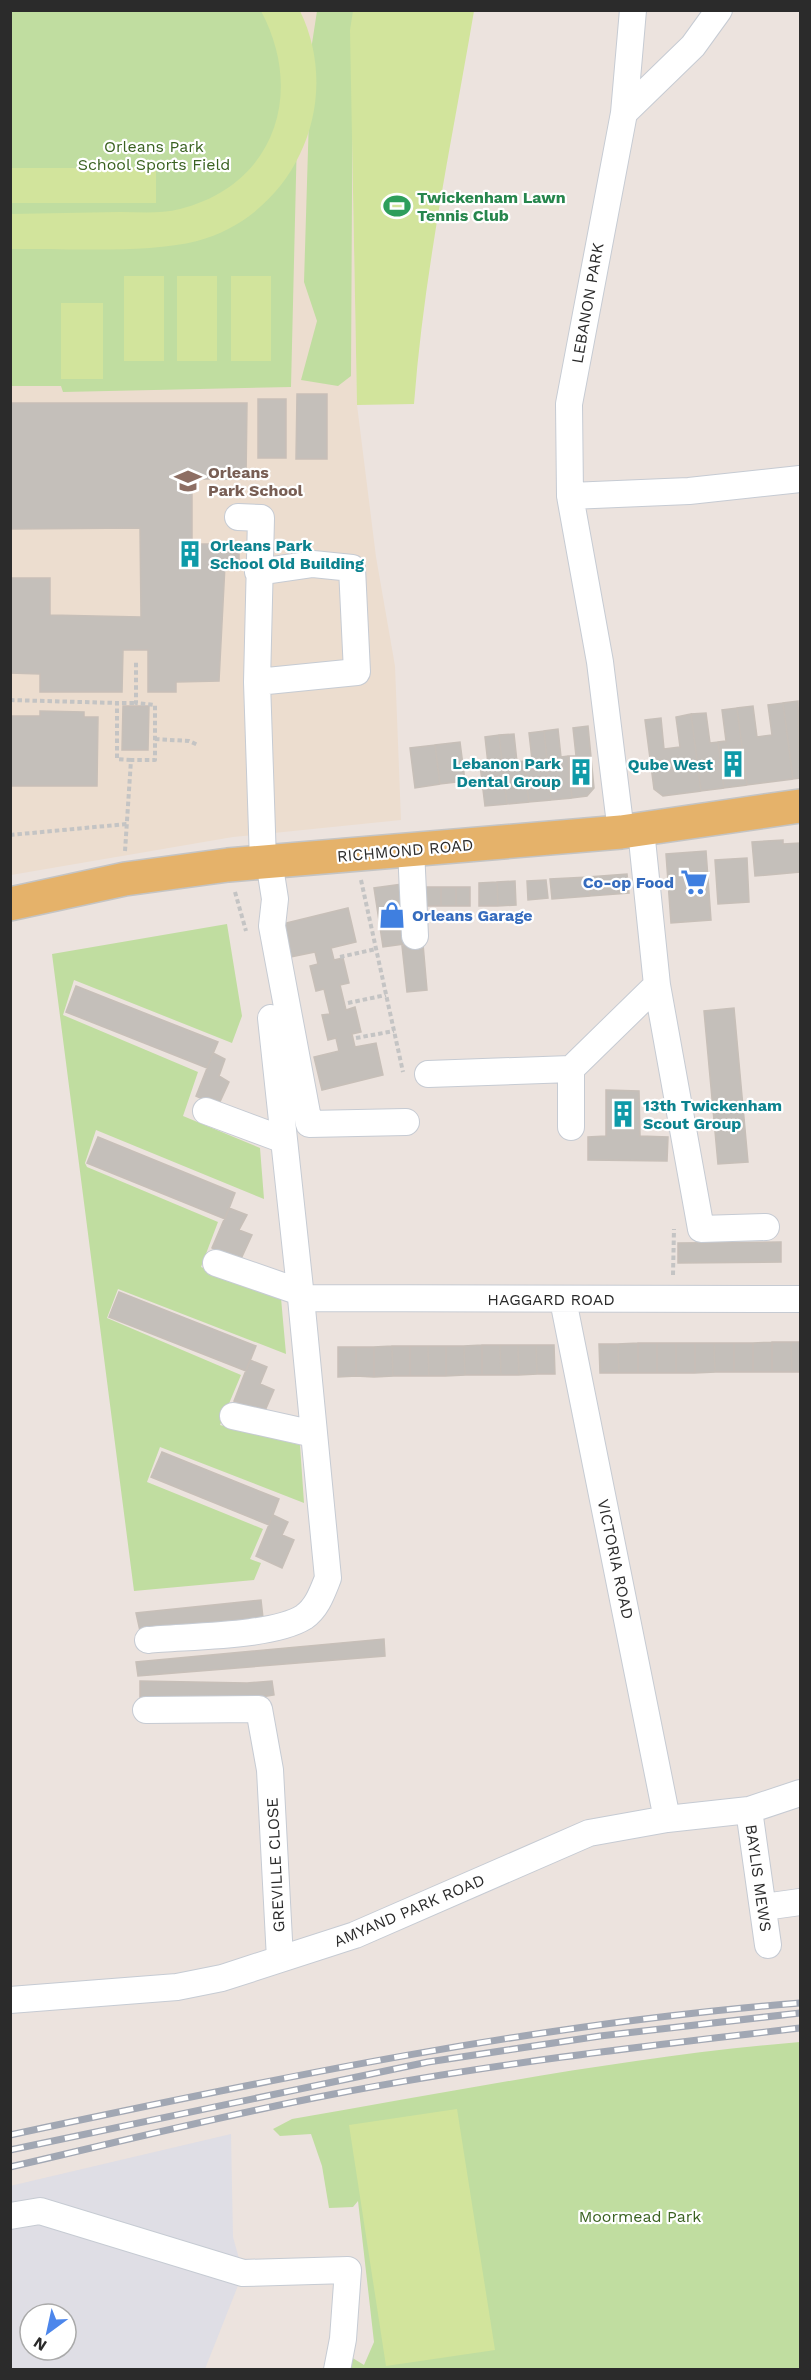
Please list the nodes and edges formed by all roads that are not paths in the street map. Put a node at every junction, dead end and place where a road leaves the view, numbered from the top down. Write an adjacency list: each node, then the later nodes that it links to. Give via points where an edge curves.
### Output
1 (633, 10): 3 (street, LEBANON PARK)
2 (719, 10): 3 (street, via 693,46)
3 (624, 112): 5 (street, LEBANON PARK, via 569,404)
4 (801, 480): 5 (street, via 689,491)
5 (570, 496): 10 (street, LEBANON PARK)
6 (238, 517): 7 (street, via 261,518)
7 (258, 572): 8 (street); 8 (street, via 313,564 352,568 357,672)
8 (257, 682): 12 (street)
9 (801, 806): 10 (main road, RICHMOND ROAD)
10 (631, 831): 11 (main road, RICHMOND ROAD); 15 (street, LEBANON PARK)
11 (411, 849): 12 (main road, RICHMOND ROAD); 14 (street)
12 (266, 861): 13 (main road, RICHMOND ROAD, via 125,879); 20 (street, via 274,899 272,926 309,1124)
13 (10, 904)
14 (415, 936)
15 (657, 985): 17 (street); 23 (street, LEBANON PARK, via 701,1229)
16 (270, 1018): 22 (street)
17 (571, 1069): 18 (street); 21 (street)
18 (415, 1074)
19 (206, 1111): 22 (street)
20 (406, 1122)
21 (571, 1126)
22 (284, 1140): 25 (street)
23 (766, 1227)
24 (216, 1263): 25 (street, HAGGARD ROAD)
25 (300, 1295): 27 (street, HAGGARD ROAD); 29 (street)
26 (801, 1299): 27 (street, HAGGARD ROAD)
27 (563, 1300): 34 (street, VICTORIA ROAD)
28 (233, 1416): 29 (street)
29 (314, 1434): 30 (street, via 328,1578 320,1600 304,1616 279,1627)
30 (148, 1640)
31 (146, 1710): 38 (street, GREVILLE CLOSE, via 267,1708)
32 (801, 1793): 33 (street, AMYAND PARK ROAD)
33 (748, 1810): 34 (street, AMYAND PARK ROAD); 36 (street, BAYLIS MEWS)
34 (667, 1819): 38 (street, AMYAND PARK ROAD, via 589,1833 356,1935)
35 (801, 1902): 36 (street)
36 (764, 1906): 37 (street, BAYLIS MEWS)
37 (768, 1946)
38 (280, 1959): 39 (street, AMYAND PARK ROAD, via 222,1978 177,1987)
39 (10, 2000)
40 (10, 2216): 41 (street, via 40,2211 243,2273 348,2270)
41 (337, 2370)

